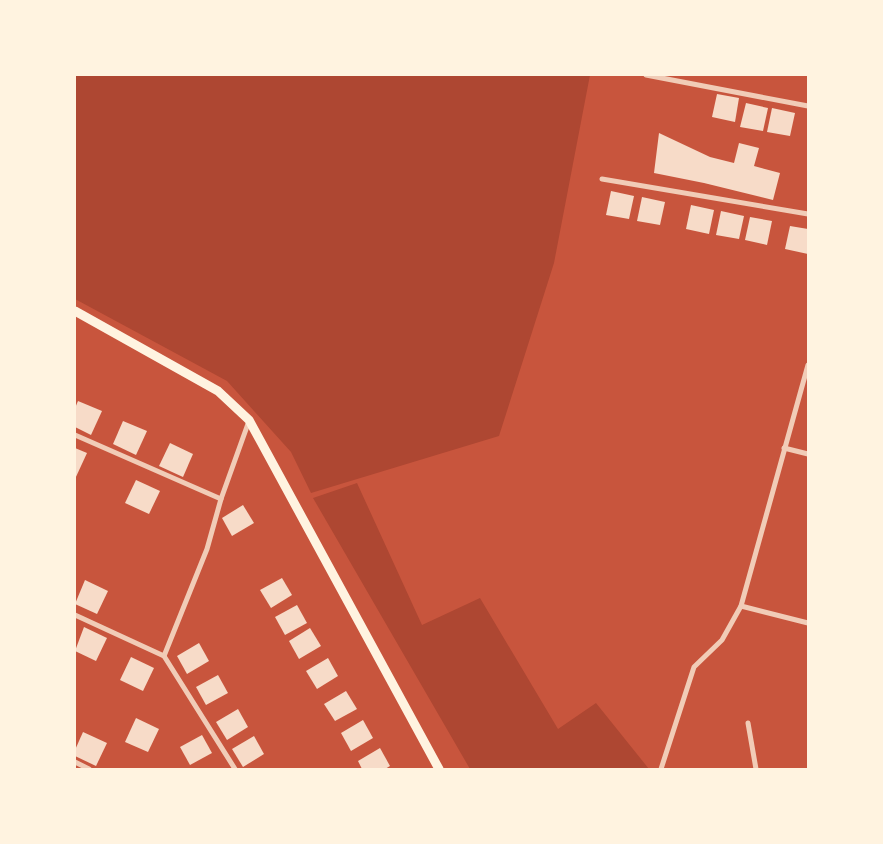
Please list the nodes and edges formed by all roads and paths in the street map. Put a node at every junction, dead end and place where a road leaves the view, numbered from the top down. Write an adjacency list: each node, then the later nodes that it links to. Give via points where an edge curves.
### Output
1 (646, 75): 2 (street)
2 (808, 106)
3 (602, 179): 4 (street)
4 (808, 214)
5 (75, 311): 7 (main road, via 218,391)
6 (808, 365): 9 (street)
7 (249, 420): 11 (street); 20 (main road)
8 (75, 435): 11 (street)
9 (784, 448): 10 (street); 12 (street)
10 (808, 454)
11 (221, 500): 15 (street, via 207,549)
12 (741, 606): 14 (street); 21 (street, via 722,640 694,667)
13 (75, 615): 15 (street)
14 (808, 623)
15 (164, 656): 19 (street)
16 (748, 723): 22 (street)
17 (75, 762): 18 (street)
18 (89, 769)
19 (235, 769)
20 (439, 769)
21 (661, 769)
22 (756, 769)

